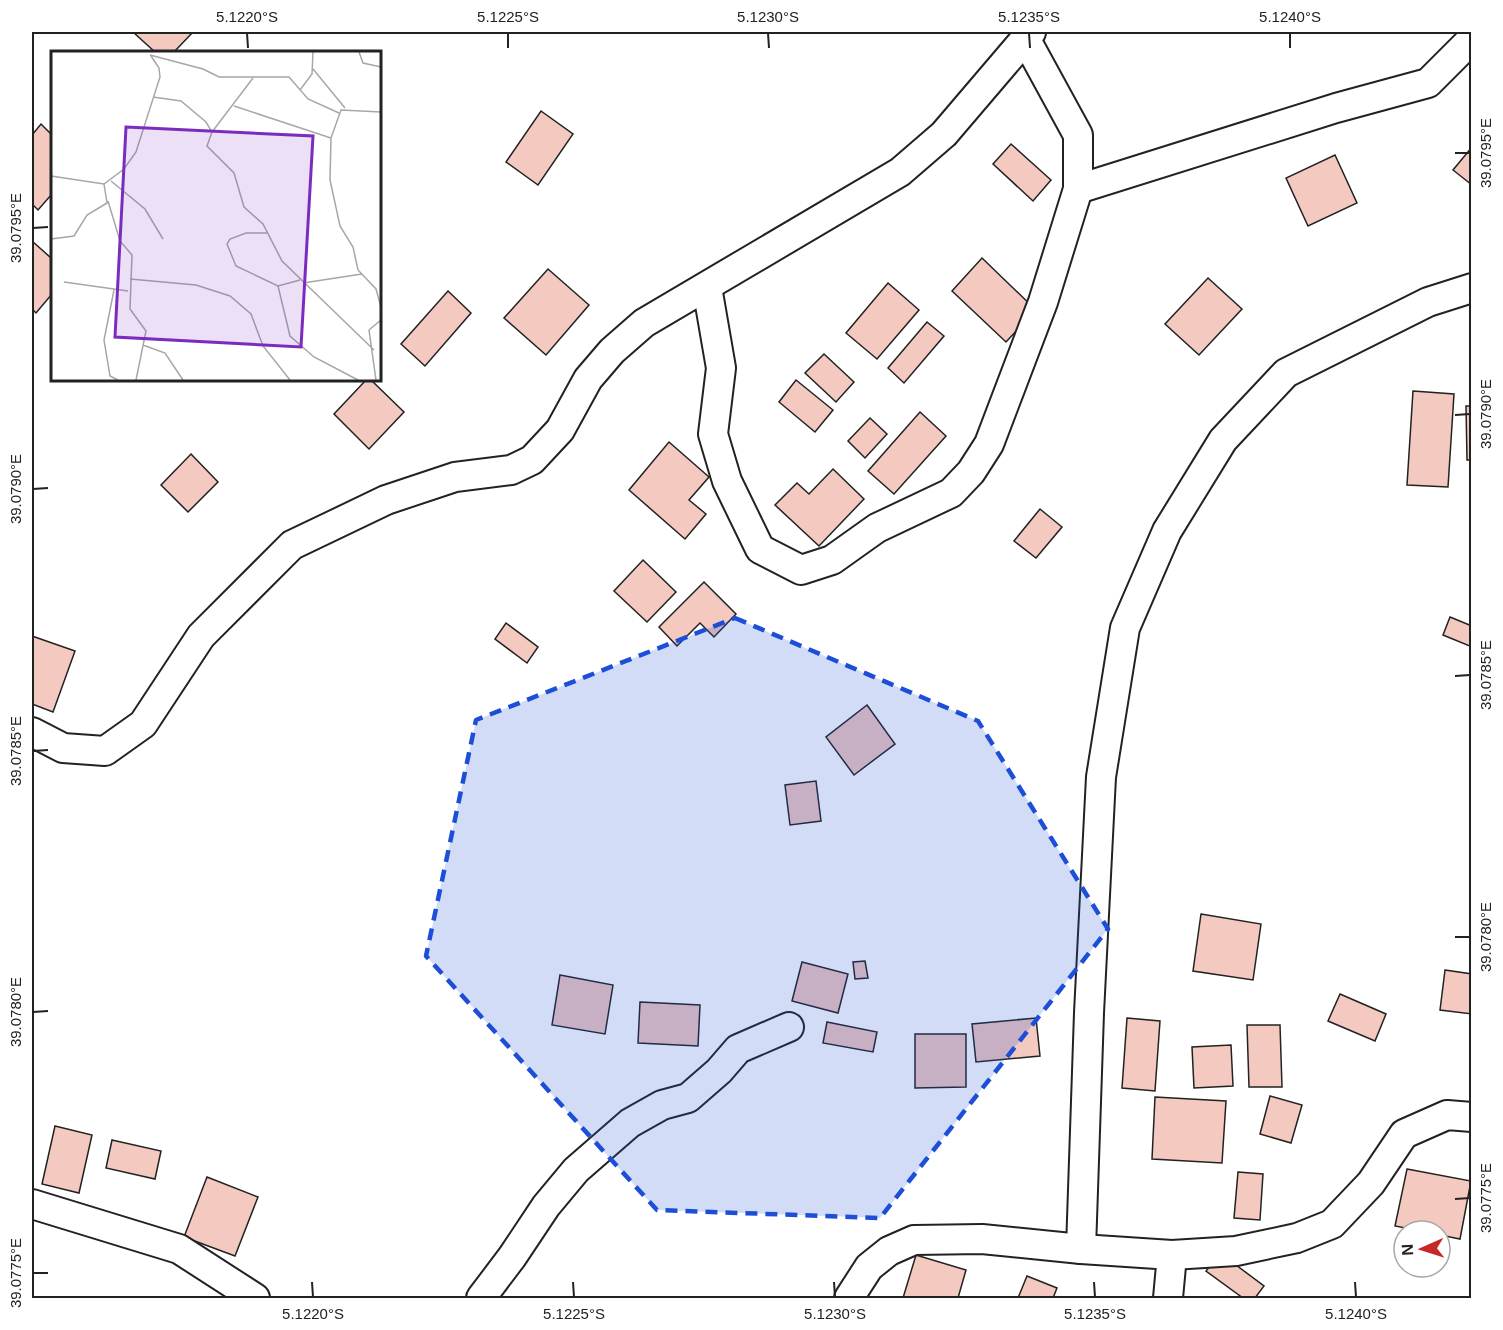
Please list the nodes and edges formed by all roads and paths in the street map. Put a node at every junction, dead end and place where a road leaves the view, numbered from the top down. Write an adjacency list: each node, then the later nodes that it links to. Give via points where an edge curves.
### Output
1 (1028, 35): 3 (street, via 1078,135); 4 (street, via 944,134 900,172)
2 (1472, 39): 3 (street, via 1428,83)
3 (1078, 189): 4 (street, via 1043,302 989,444 971,472 951,493 877,528 832,560 801,570 760,549 727,481 713,434 721,368)
4 (706, 287): 6 (street, via 644,323 612,351 588,379 560,430 532,460 511,470 455,477 386,500 291,545 201,636 143,724 105,751 63,748)
5 (1472, 288): 10 (street, via 1428,302 1286,373 1223,440 1167,531 1125,628 1101,777)
6 (32, 732)
7 (789, 1027): 13 (street, via 738,1049 687,1098 662,1105 630,1123 576,1170 546,1206)
8 (1472, 1118): 11 (street, via 1448,1114 1404,1134 1371,1183 1332,1224 1296,1239 1236,1251)
9 (32, 1204): 12 (street, via 179,1249)
10 (1081, 1249): 11 (street); 14 (street, via 982,1239 914,1240 869,1267)
11 (1172, 1255): 15 (street)
12 (255, 1299)
13 (482, 1299)
14 (849, 1299)
15 (1168, 1299)

